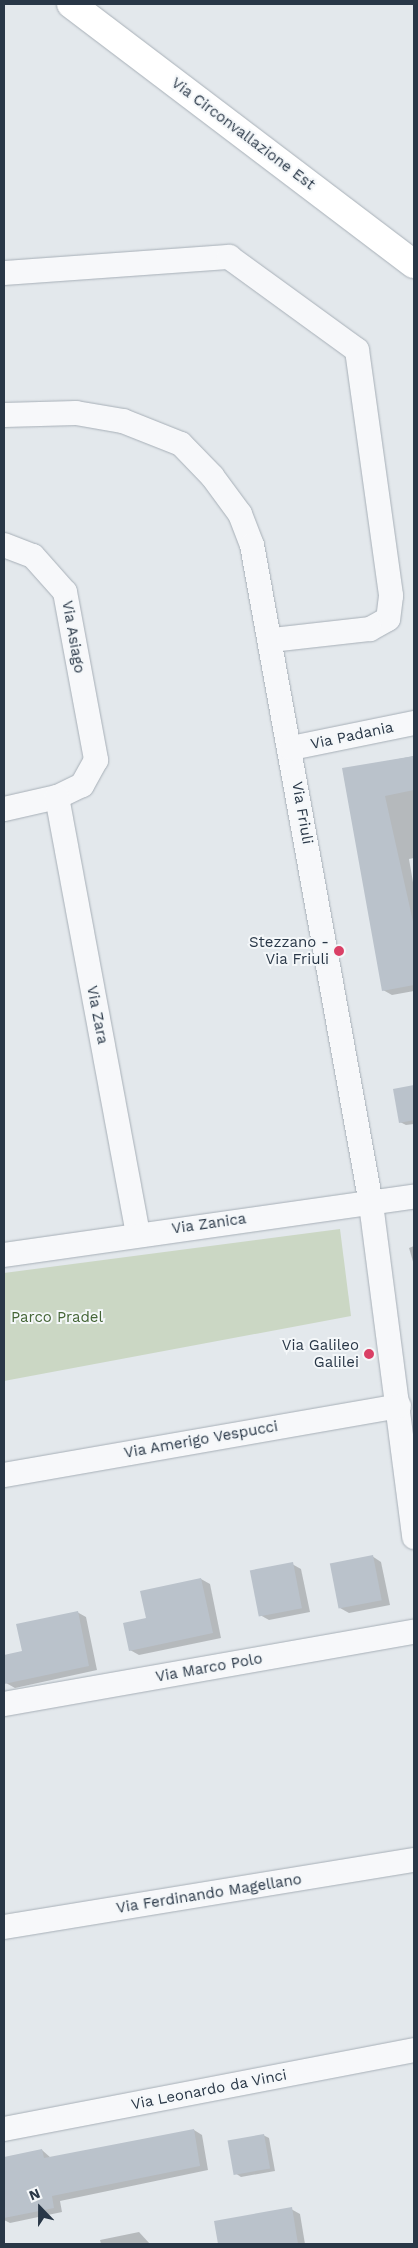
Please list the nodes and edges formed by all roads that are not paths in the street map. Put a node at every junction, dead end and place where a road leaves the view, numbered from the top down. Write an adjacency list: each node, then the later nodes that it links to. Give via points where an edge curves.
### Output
1 (71, 4): 2 (main road, Via Circonvallazione Est)
2 (414, 264)
3 (4, 273): 6 (street, via 229,257 356,350 391,596 388,619 370,629)
4 (4, 416): 6 (street, Via Friuli, via 85,414 123,421 181,444 212,476 240,514 261,577)
5 (4, 545): 9 (street, Via Asiago, via 33,556 65,592 96,760 82,785)
6 (272, 640): 8 (street, Via Friuli)
7 (414, 722): 8 (street, Via Padania)
8 (291, 748): 12 (street, Via Friuli)
9 (56, 797): 10 (street); 13 (street, Via Zara)
10 (4, 808)
11 (414, 1197): 12 (street, Via Zanica)
12 (371, 1204): 13 (street, Via Zanica); 15 (street)
13 (138, 1233): 14 (street, Via Zanica)
14 (4, 1255)
15 (399, 1406): 16 (street, Via Amerigo Vespucci); 17 (street)
16 (4, 1475)
17 (414, 1537)
18 (414, 1632): 19 (street, Via Marco Polo)
19 (4, 1704)
20 (414, 1860): 21 (street, Via Ferdinando Magellano)
21 (4, 1927)
22 (414, 2050): 23 (street, Via Leonardo da Vinci)
23 (4, 2129)

